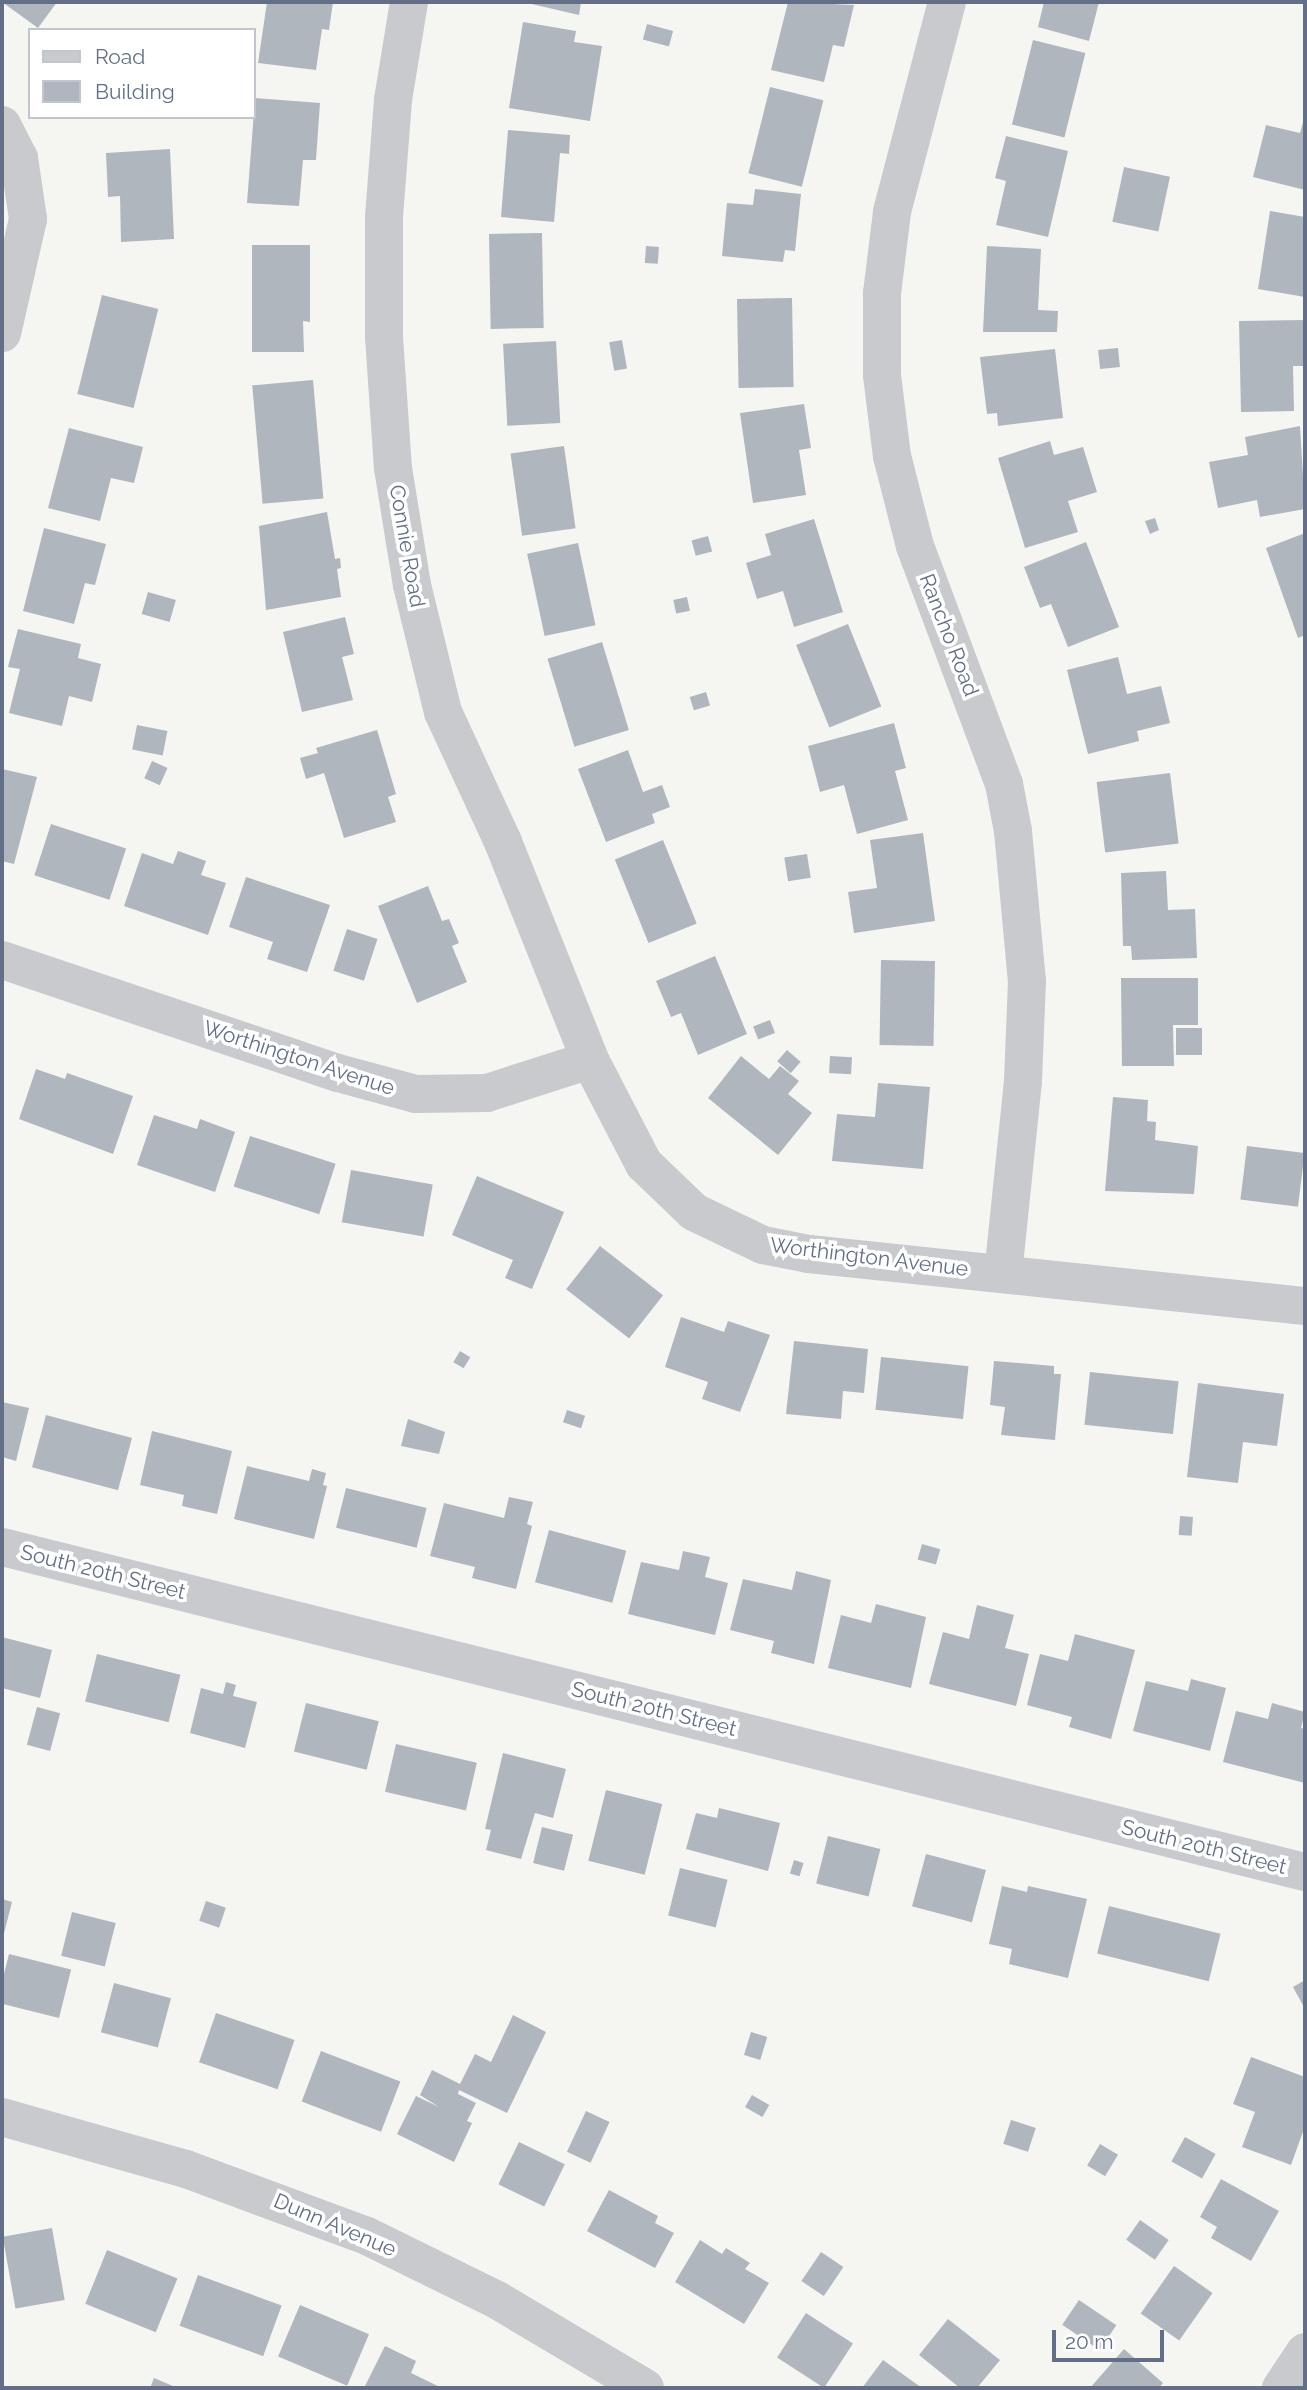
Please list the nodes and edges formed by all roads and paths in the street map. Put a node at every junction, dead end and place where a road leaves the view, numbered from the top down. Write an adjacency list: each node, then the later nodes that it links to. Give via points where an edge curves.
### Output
1 (409, 2): 6 (street, Connie Road, via 393,100 384,218 384,337 393,468 412,585 443,712 503,842)
2 (947, 2): 7 (street, Rancho Road, via 892,212 882,293 882,374 892,456 915,546 999,771 1013,831 1027,981 1023,1081)
3 (2, 125): 4 (street, via 19,159 28,219)
4 (2, 333)
5 (2, 960): 6 (street, Worthington Avenue, via 338,1073 416,1094 487,1093 523,1086)
6 (590, 1060): 7 (street, Worthington Avenue, via 644,1164 694,1212 726,1230 763,1245 810,1254)
7 (1003, 1274): 8 (street, Worthington Avenue)
8 (1305, 1306)
9 (2, 1547): 10 (street, South 20th Street)
10 (1305, 1872)
11 (2, 2117): 13 (street, Dunn Avenue, via 186,2169 367,2236 520,2313)
12 (1305, 2352): 14 (street)
13 (645, 2388)
14 (1281, 2388)

